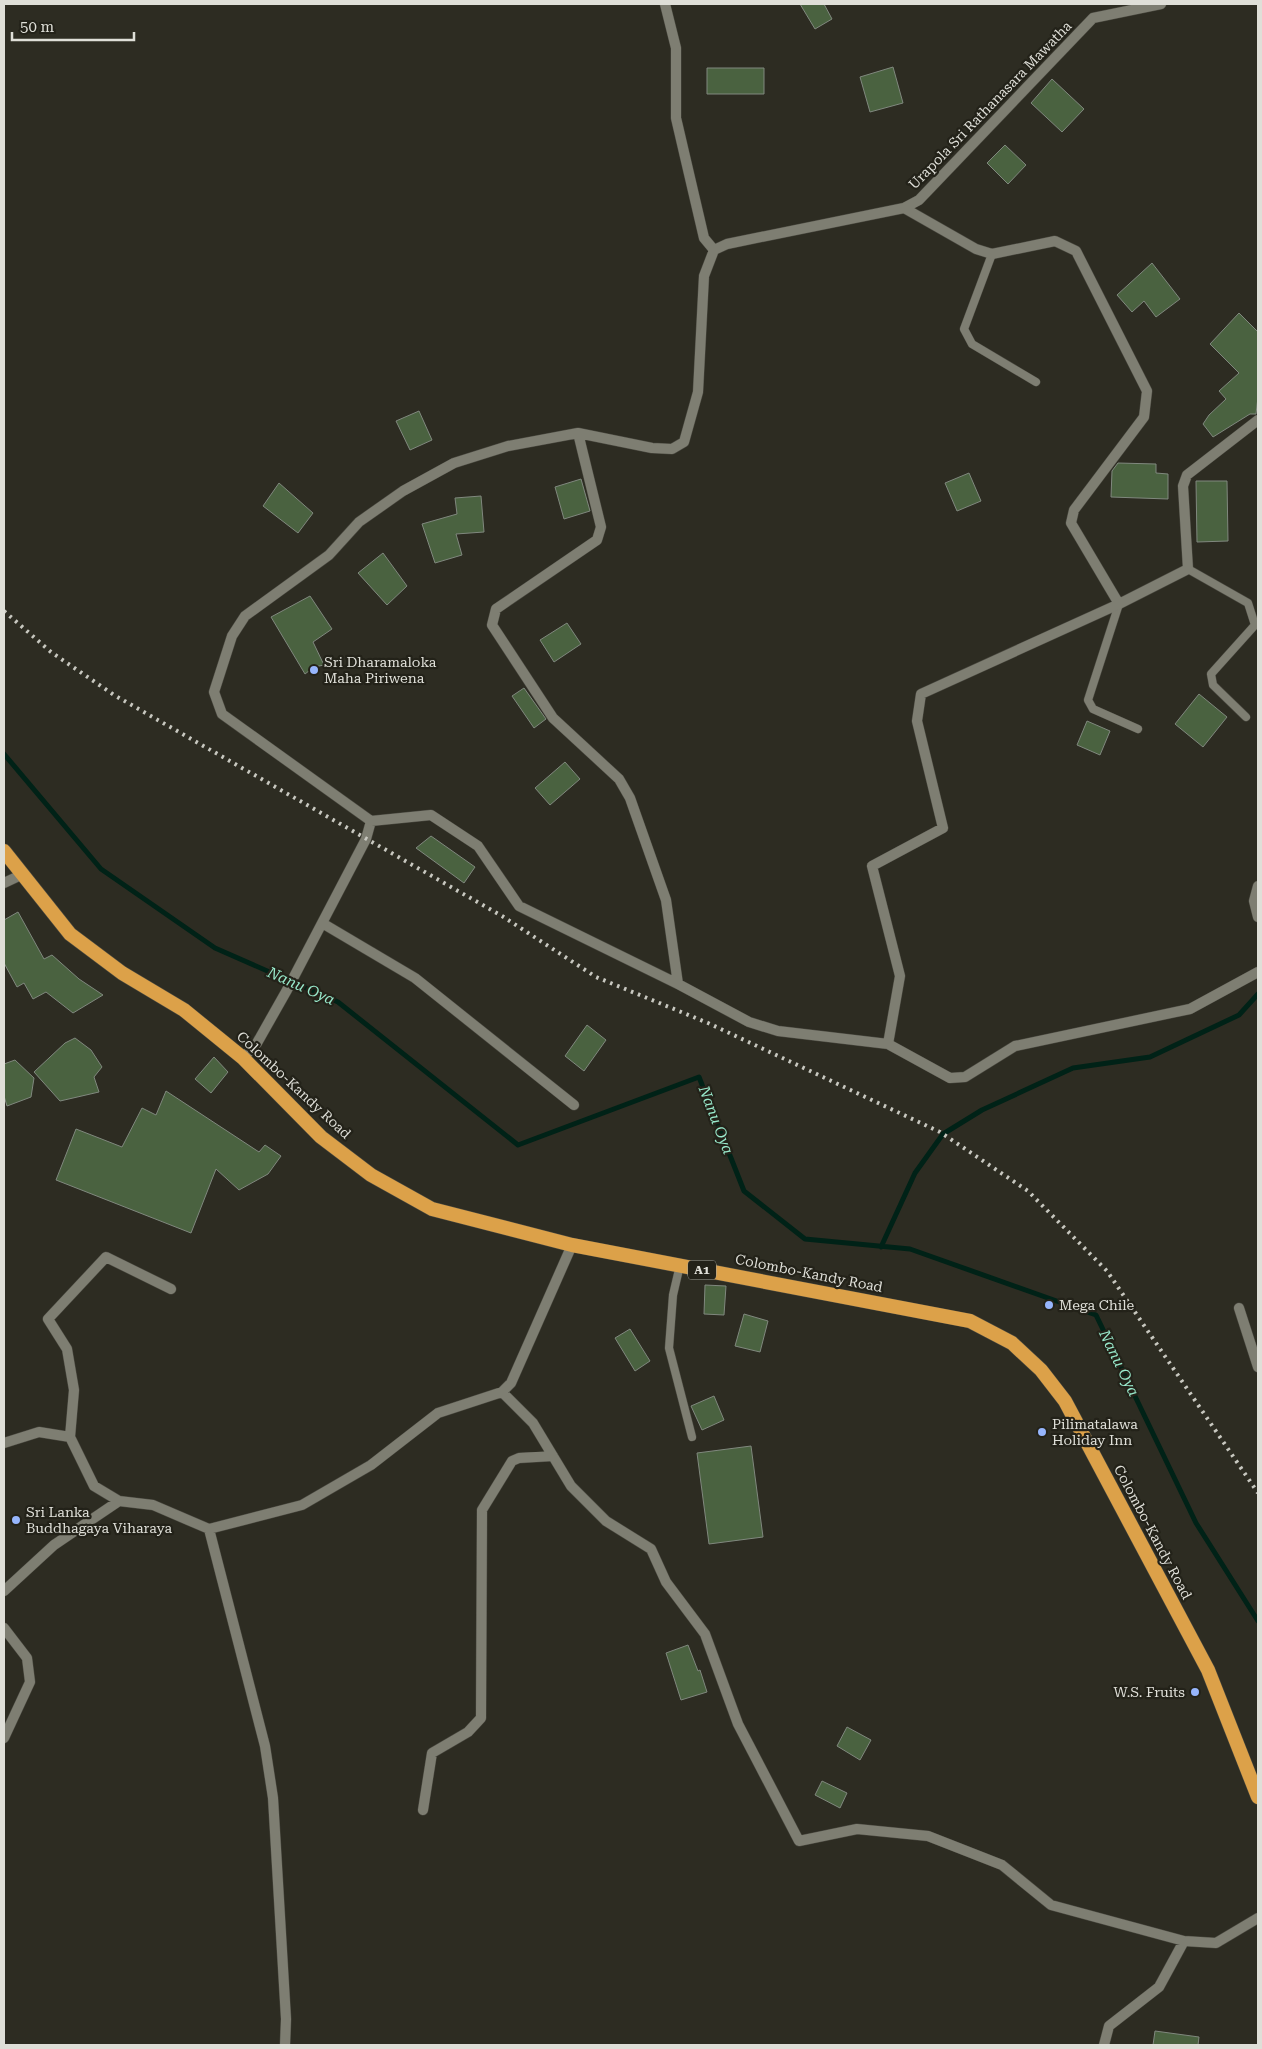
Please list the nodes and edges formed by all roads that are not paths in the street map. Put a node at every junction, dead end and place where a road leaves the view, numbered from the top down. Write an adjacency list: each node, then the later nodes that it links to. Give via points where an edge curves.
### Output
1 (665, 4): 4 (street, via 676,48 676,118 704,238)
2 (1161, 4): 3 (street, Urapola Sri Rathanasara Mawatha, via 1093,18 919,200)
3 (904, 208): 4 (street, Urapola Sri Rathanasara Mawatha, via 727,244); 5 (street, via 976,249)
4 (714, 250): 8 (street, via 704,276 698,392 684,442 672,449 652,448)
5 (992, 254): 6 (lane, via 964,330 972,344); 10 (street, via 1055,242 1076,251 1148,391 1144,417 1074,510 1071,523)
6 (1036, 382)
7 (1258, 420): 9 (street, via 1188,475 1183,486)
8 (578, 433): 13 (street, via 508,446 463,460 403,491 359,522 329,555 245,616 232,636 214,692 222,714); 21 (street, via 601,527 597,540 496,609 492,624 553,718 619,779 630,798 666,900)
9 (1188, 569): 10 (street); 11 (lane, via 1248,603 1255,625 1211,674 1213,686)
10 (1119, 604): 12 (lane, via 1088,700 1093,709); 22 (street, via 921,694 917,721 943,828 872,866 900,976)
11 (1246, 717)
12 (1138, 729)
13 (371, 821): 19 (street, via 366,839); 21 (street, via 431,816 478,846 519,906)
14 (4, 851): 15 (highway, Colombo-Kandy Road / A1)
15 (21, 875): 16 (street); 23 (highway, Colombo-Kandy Road / A1, via 70,934 122,973 184,1010)
16 (4, 883)
17 (1258, 886): 18 (street, via 1254,901)
18 (1258, 917)
19 (322, 923): 23 (street, via 257,1043); 24 (street, via 415,978)
20 (1258, 972): 22 (street, via 1190,1009 1015,1046 965,1077 950,1078)
21 (678, 984): 22 (street, via 750,1022 778,1031)
22 (888, 1044)
23 (243, 1058): 25 (highway, Colombo-Kandy Road / A1, via 321,1136 371,1175 432,1209)
24 (574, 1105)
25 (572, 1244): 26 (highway, Colombo-Kandy Road / A1); 30 (street, via 511,1383)
26 (680, 1265): 32 (lane, via 673,1295 669,1348); 40 (highway, Colombo-Kandy Road / A1, via 970,1321 1012,1343 1041,1370 1065,1401 1208,1670)
27 (171, 1289): 31 (street, via 106,1257 48,1319 67,1349 74,1390)
28 (1239, 1308): 29 (street)
29 (1258, 1368)
30 (502, 1392): 34 (street, via 533,1423); 36 (street, via 438,1413 371,1464 302,1505)
31 (70, 1437): 33 (street, via 39,1432); 35 (street, via 94,1486)
32 (692, 1437)
33 (4, 1443)
34 (552, 1456): 41 (street, via 512,1461 482,1510 481,1718 468,1732 432,1753); 43 (street, via 571,1486 606,1521 652,1549 666,1582 705,1634 738,1724 800,1841 857,1829 928,1836 1002,1865 1051,1905)
35 (119, 1501): 36 (street, via 153,1505); 37 (street, via 54,1545)
36 (209, 1529): 44 (street, via 265,1746 273,1798)
37 (4, 1591)
38 (4, 1628): 39 (street, via 27,1658 30,1682)
39 (4, 1738)
40 (1258, 1797)
41 (423, 1810)
42 (1258, 1918): 43 (street, via 1216,1944)
43 (1184, 1941): 45 (street, via 1159,1987 1109,2026)
44 (285, 2045)
45 (1104, 2045)

